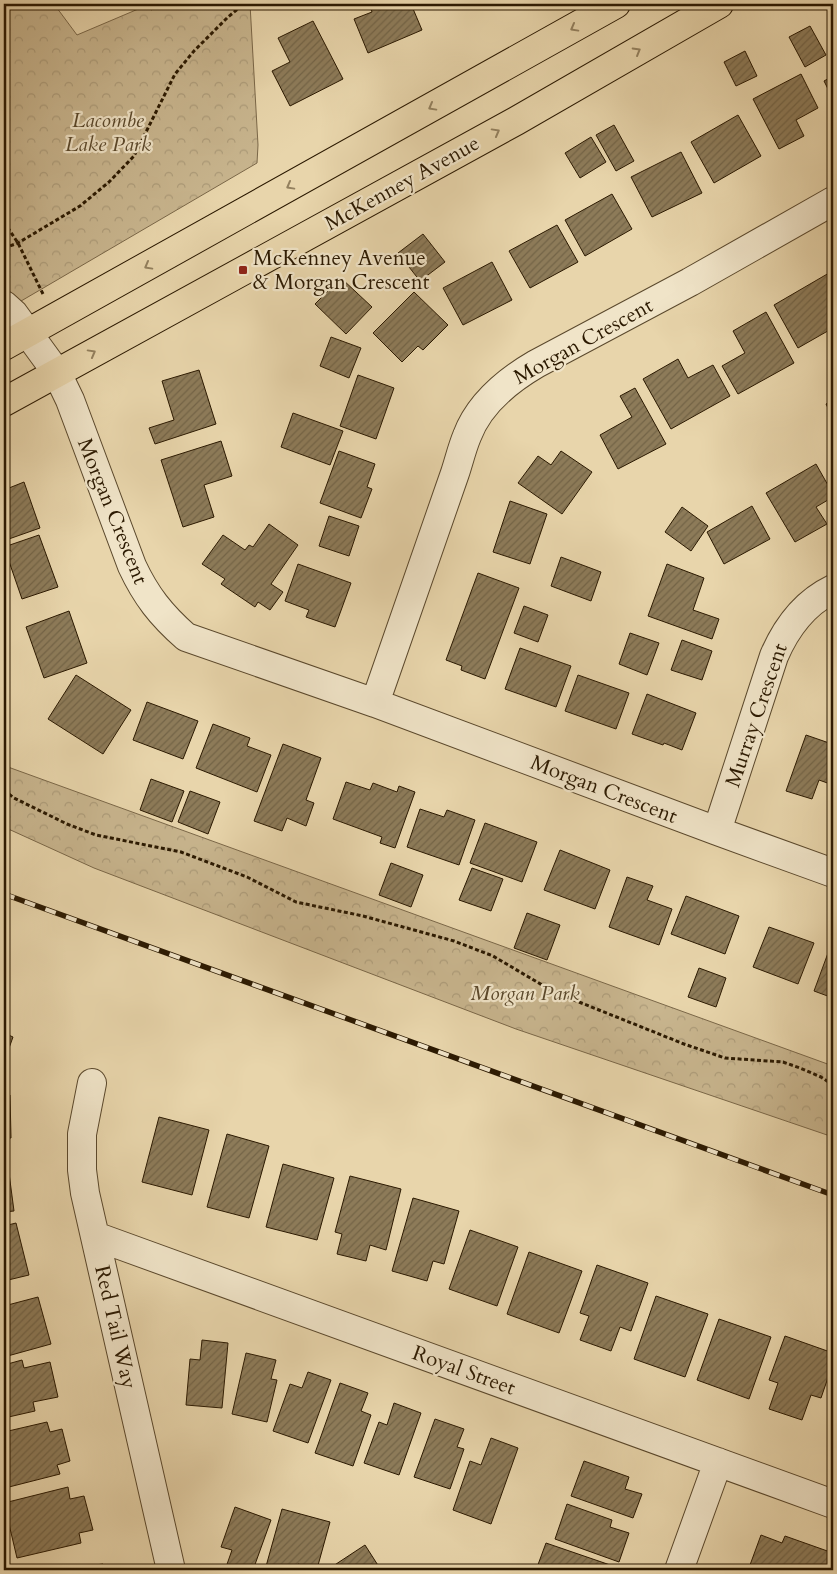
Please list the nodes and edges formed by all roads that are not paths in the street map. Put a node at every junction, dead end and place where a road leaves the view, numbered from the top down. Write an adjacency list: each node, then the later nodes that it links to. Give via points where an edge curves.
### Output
1 (616, 4): 5 (main road, one-way to 5)
2 (720, 4): 7 (main road, McKenney Avenue, one-way to 2, via 516,121)
3 (833, 201): 10 (street, Morgan Crescent, via 536,364 518,375 488,402 467,436)
4 (4, 305): 5 (street, Morgan Crescent)
5 (28, 332): 6 (main road); 7 (street, Morgan Crescent)
6 (4, 346)
7 (57, 373): 8 (main road, McKenney Avenue); 10 (street, Morgan Crescent, via 132,566 153,604 168,621 186,637)
8 (4, 402)
9 (833, 590): 11 (street, Murray Crescent, via 812,602 780,642)
10 (375, 703): 11 (street, Morgan Crescent)
11 (717, 832): 12 (street, Morgan Crescent)
12 (833, 872)
13 (92, 1083): 14 (street, Red Tail Way, via 81,1151 85,1193)
14 (95, 1236): 15 (street, Royal Street); 17 (street, Red Tail Way)
15 (718, 1462): 16 (street, Royal Street); 18 (street)
16 (833, 1504)
17 (171, 1570)
18 (679, 1570)

